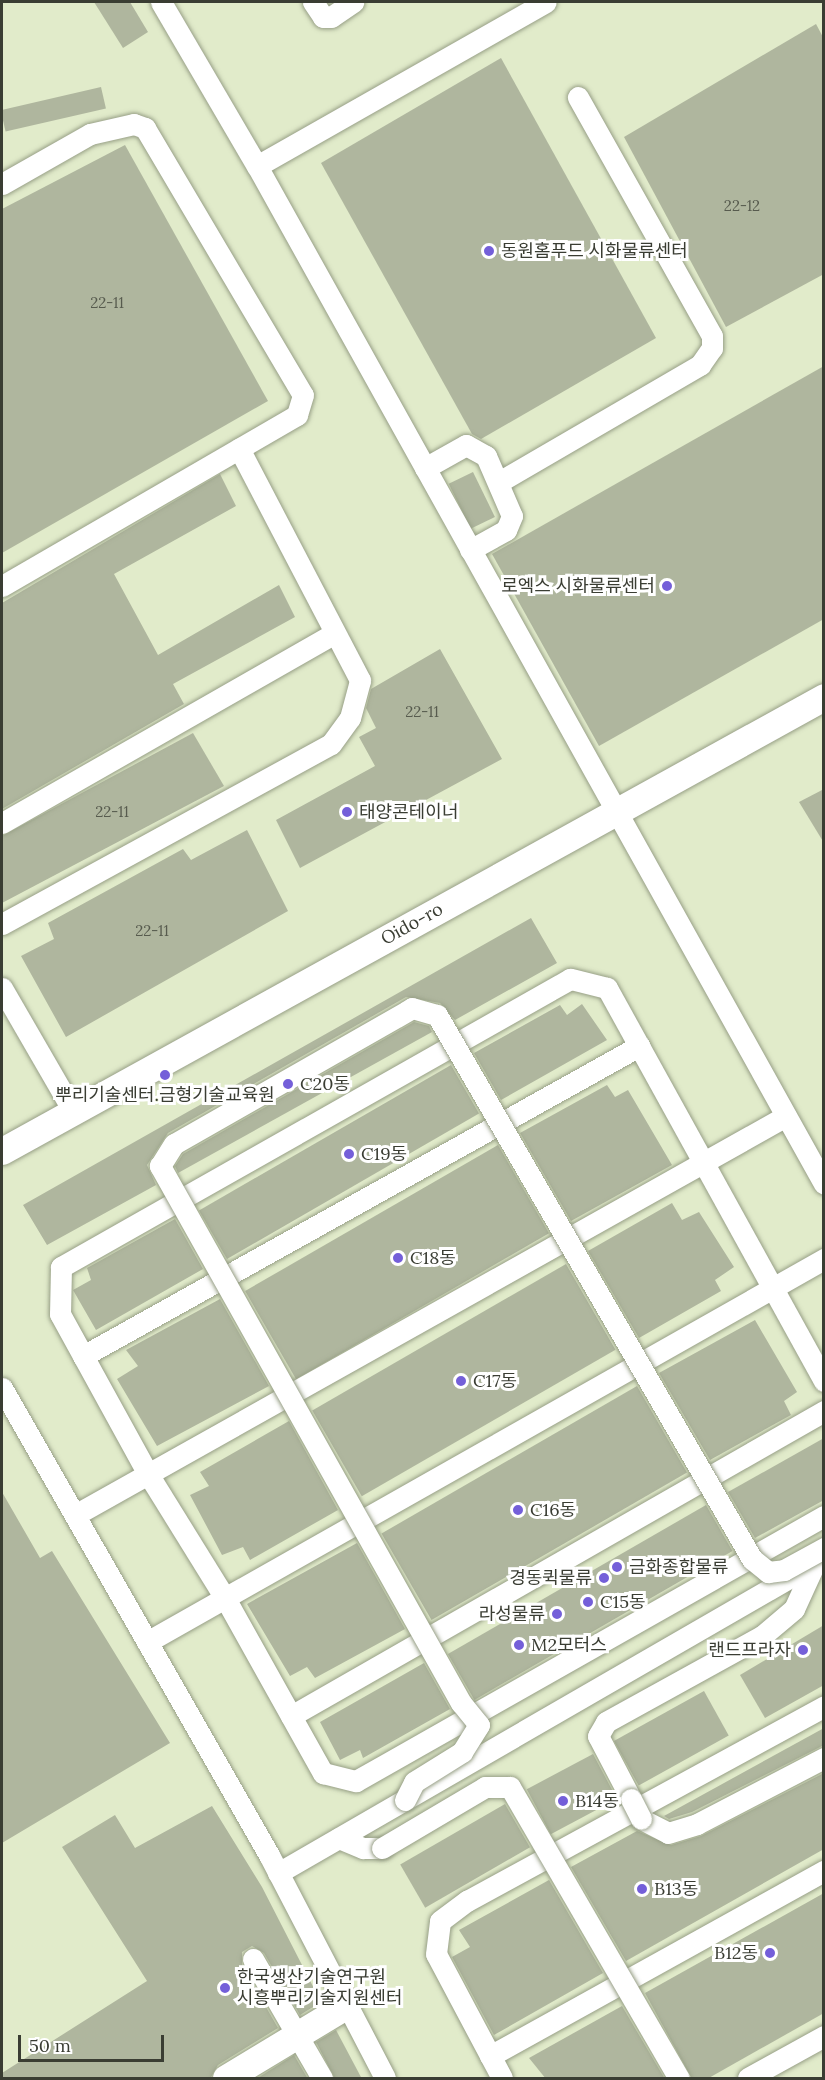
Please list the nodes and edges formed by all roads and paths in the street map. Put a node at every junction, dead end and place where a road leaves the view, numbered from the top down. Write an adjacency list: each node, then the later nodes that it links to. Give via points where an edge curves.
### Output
1 (161, 2): 6 (street)
2 (313, 2): 3 (street, via 323,17 331,17)
3 (352, 2)
4 (546, 2): 6 (street)
5 (578, 97): 10 (street, via 712,336 711,348 700,365)
6 (258, 166): 9 (street)
7 (2, 184): 8 (street, via 90,134 134,124 145,128 303,395 297,415)
8 (239, 449): 12 (street); 13 (street)
9 (425, 468): 10 (street, via 466,445 486,456); 11 (street)
10 (499, 482): 11 (street, via 511,508 510,523 506,530)
11 (470, 550): 15 (street)
12 (2, 586)
13 (335, 633): 16 (street); 17 (street, via 361,687 350,718 331,744)
14 (824, 697): 15 (main road, Oido-ro)
15 (615, 812): 20 (main road, Oido-ro); 21 (street)
16 (2, 823)
17 (2, 924)
18 (2, 988): 20 (street)
19 (639, 1046): 23 (street); 28 (street); 28 (street, via 607,988 570,979 60,1267 60,1314)
20 (73, 1111): 22 (main road, Oido-ro)
21 (786, 1116): 23 (street); 24 (street)
22 (2, 1151)
23 (703, 1163): 27 (street); 32 (street)
24 (818, 1163): 25 (street)
25 (824, 1184)
26 (824, 1259): 27 (street)
27 (771, 1288): 29 (street); 36 (street)
28 (83, 1356): 32 (street)
29 (824, 1381)
30 (2, 1388): 33 (street)
31 (824, 1411): 39 (street)
32 (148, 1474): 33 (street); 36 (street)
33 (75, 1515): 37 (street)
34 (824, 1516): 39 (street, via 356,1781 323,1773)
35 (821, 1556): 40 (street, bridge, via 794,1609 762,1636 606,1722 598,1736 641,1819 668,1833 697,1824); 41 (street); 41 (street, bridge, via 768,1572 752,1559 437,1015 412,1008 174,1144 160,1166 455,1693 479,1725 462,1752 414,1782)
36 (225, 1598): 37 (street); 39 (street)
37 (147, 1642): 44 (street)
38 (824, 1706): 49 (street, via 467,1901 440,1921 436,1954)
39 (291, 1716)
40 (824, 1758)
41 (405, 1800): 42 (street)
42 (339, 1838): 44 (street); 54 (street, bridge, via 363,1848 382,1848 485,1787 510,1786)
43 (824, 1871): 49 (street)
44 (278, 1873): 46 (street)
45 (253, 1959): 47 (street)
46 (347, 2005): 47 (main road); 52 (street)
47 (297, 2036): 50 (main road); 51 (street)
48 (824, 2036): 55 (street)
49 (490, 2056): 53 (street)
50 (226, 2079)
51 (321, 2079)
52 (385, 2079)
53 (502, 2079)
54 (679, 2079)
55 (748, 2079)

